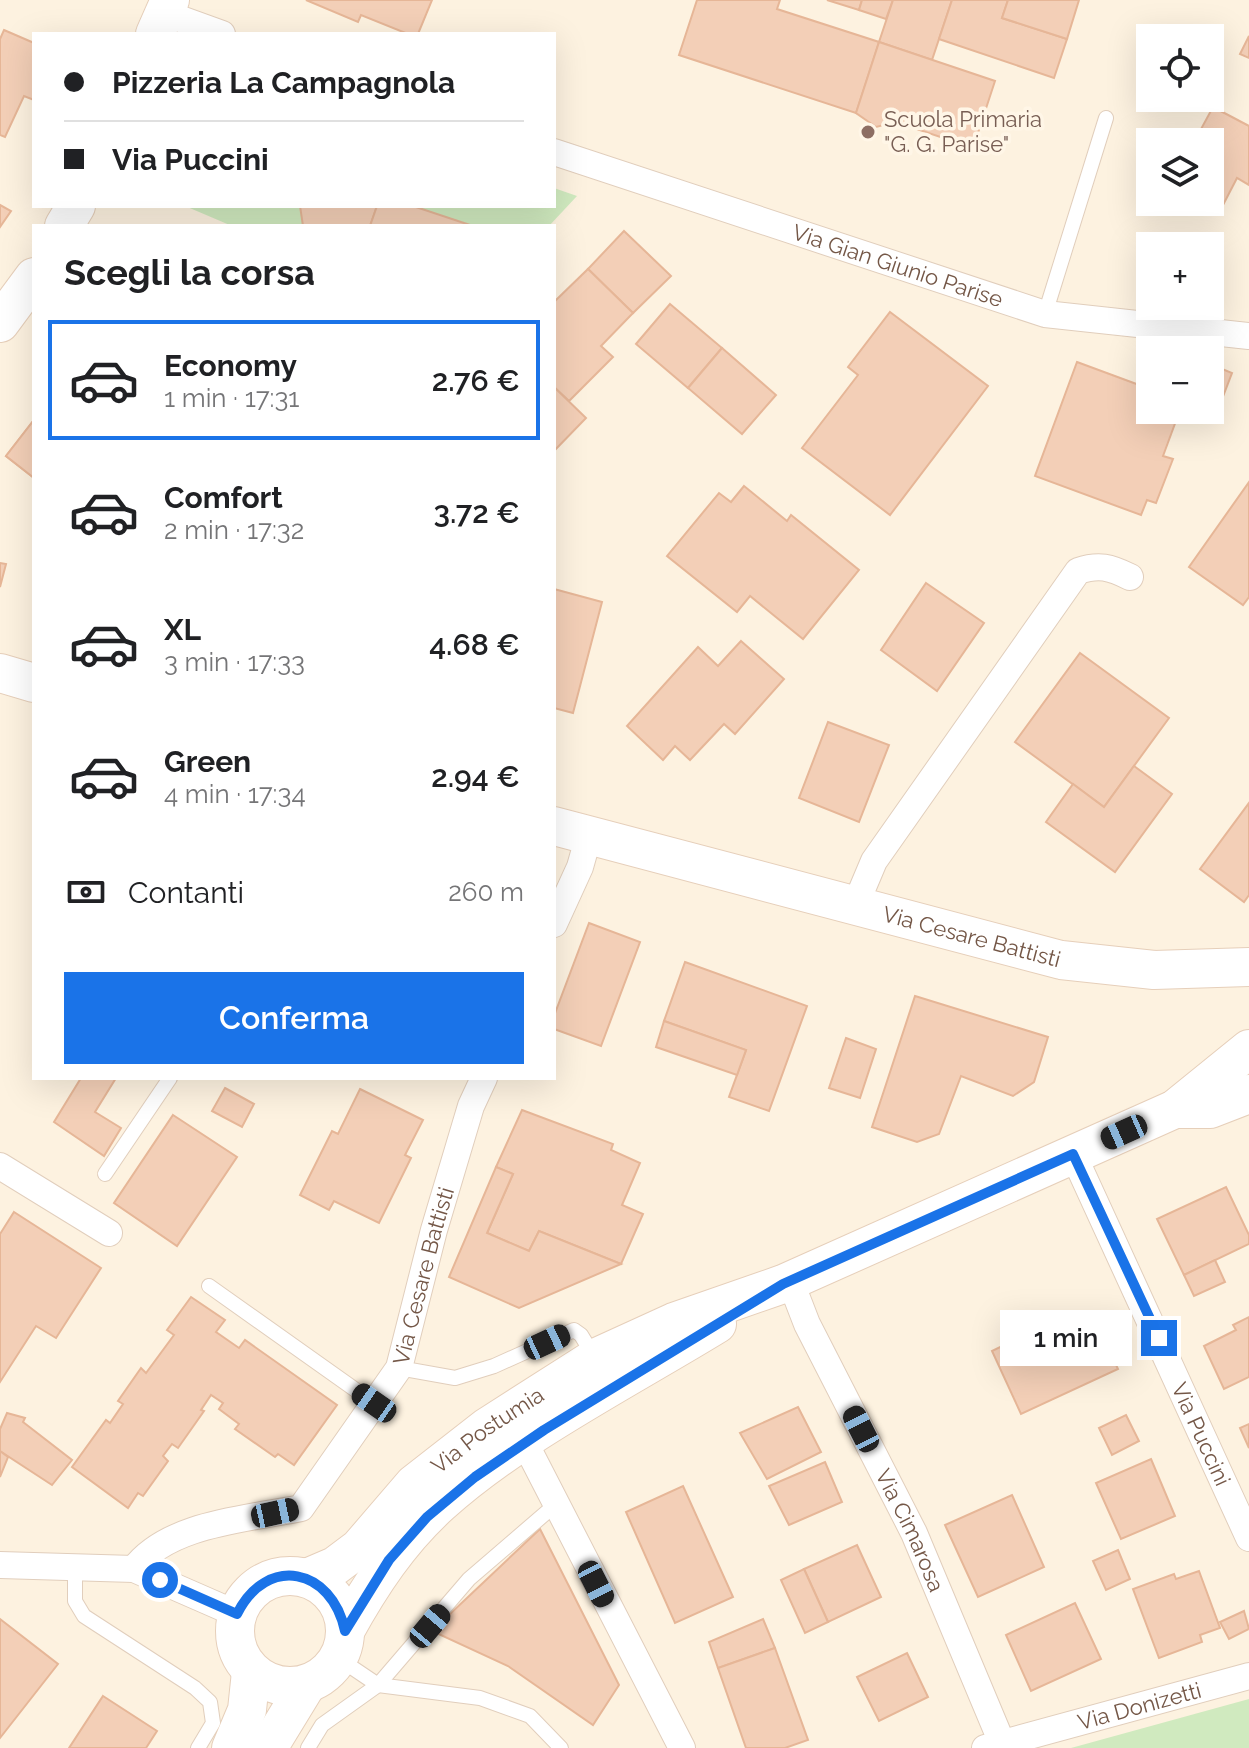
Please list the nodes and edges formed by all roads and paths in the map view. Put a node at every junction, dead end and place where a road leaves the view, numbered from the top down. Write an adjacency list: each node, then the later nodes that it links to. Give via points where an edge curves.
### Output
1 (163, 16): 2 (street)
2 (215, 32)
3 (1106, 118): 6 (lane)
4 (556, 153): 6 (street, Via Gian Giunio Parise)
5 (32, 280): 7 (main road)
6 (1045, 314): 8 (street, Via Gian Giunio Parise)
7 (0, 323)
8 (1249, 336)
9 (1130, 577): 13 (street, via 1108,566 1078,571 874,861)
10 (0, 673): 11 (main road)
11 (32, 682)
12 (572, 830): 13 (main road, Via Cesare Battisti); 14 (street, Via Cesare Battisti, via 580,867)
13 (855, 906): 15 (main road, Via Cesare Battisti, via 1061,960 1154,970)
14 (556, 920)
15 (1234, 969): 16 (main road, Via Cesare Battisti)
16 (1249, 993)
17 (1249, 1049): 21 (main road, Via Postumia)
18 (169, 1080): 24 (lane)
19 (483, 1080): 29 (street, Via Cesare Battisti, via 434,1230)
20 (1249, 1094): 21 (main road, Via Postumia, via 1210,1109)
21 (1175, 1109): 22 (main road, Via Postumia)
22 (1073, 1154): 26 (main road, Via Postumia); 33 (street, Via Puccini)
23 (0, 1166): 25 (street)
24 (105, 1174)
25 (109, 1233)
26 (786, 1282): 28 (main road, Via Postumia, via 674,1322); 31 (main road, Via Postumia); 44 (street, Via Cimarosa, via 914,1533)
27 (209, 1286): 30 (lane)
28 (595, 1358): 29 (lane, via 574,1330 455,1378); 37 (main road, Via Postumia, via 487,1427 414,1484 359,1548)
29 (399, 1368): 30 (street, Via Cesare Battisti)
30 (374, 1403): 36 (street, Via Cesare Battisti, via 301,1508 199,1530 143,1556)
31 (525, 1443): 32 (street); 39 (main road, Via Postumia, via 441,1503 414,1531 367,1592)
32 (555, 1505): 43 (lane, via 469,1579); 50 (street)
33 (1249, 1538)
34 (0, 1565): 35 (street)
35 (75, 1567): 36 (street); 45 (lane, via 75,1601 84,1616 210,1702 213,1723)
36 (134, 1569): 38 (street)
37 (307, 1578): 38 (main road, Via Postumia, via 290,1575 265,1582); 39 (main road, via 328,1590 341,1609)
38 (237, 1614): 40 (main road, via 238,1648)
39 (342, 1644): 42 (main road, Via Postumia, via 319,1678); 43 (lane)
40 (251, 1672): 42 (main road, via 281,1685); 46 (main road, via 247,1710)
41 (1249, 1676): 44 (street, Via Donizetti)
42 (307, 1684): 47 (main road, Via Postumia)
43 (378, 1685): 48 (lane, via 322,1725); 49 (lane, via 480,1698 530,1716)
44 (993, 1745)
45 (198, 1748)
46 (231, 1748)
47 (268, 1748)
48 (308, 1748)
49 (561, 1748)
50 (682, 1748)

